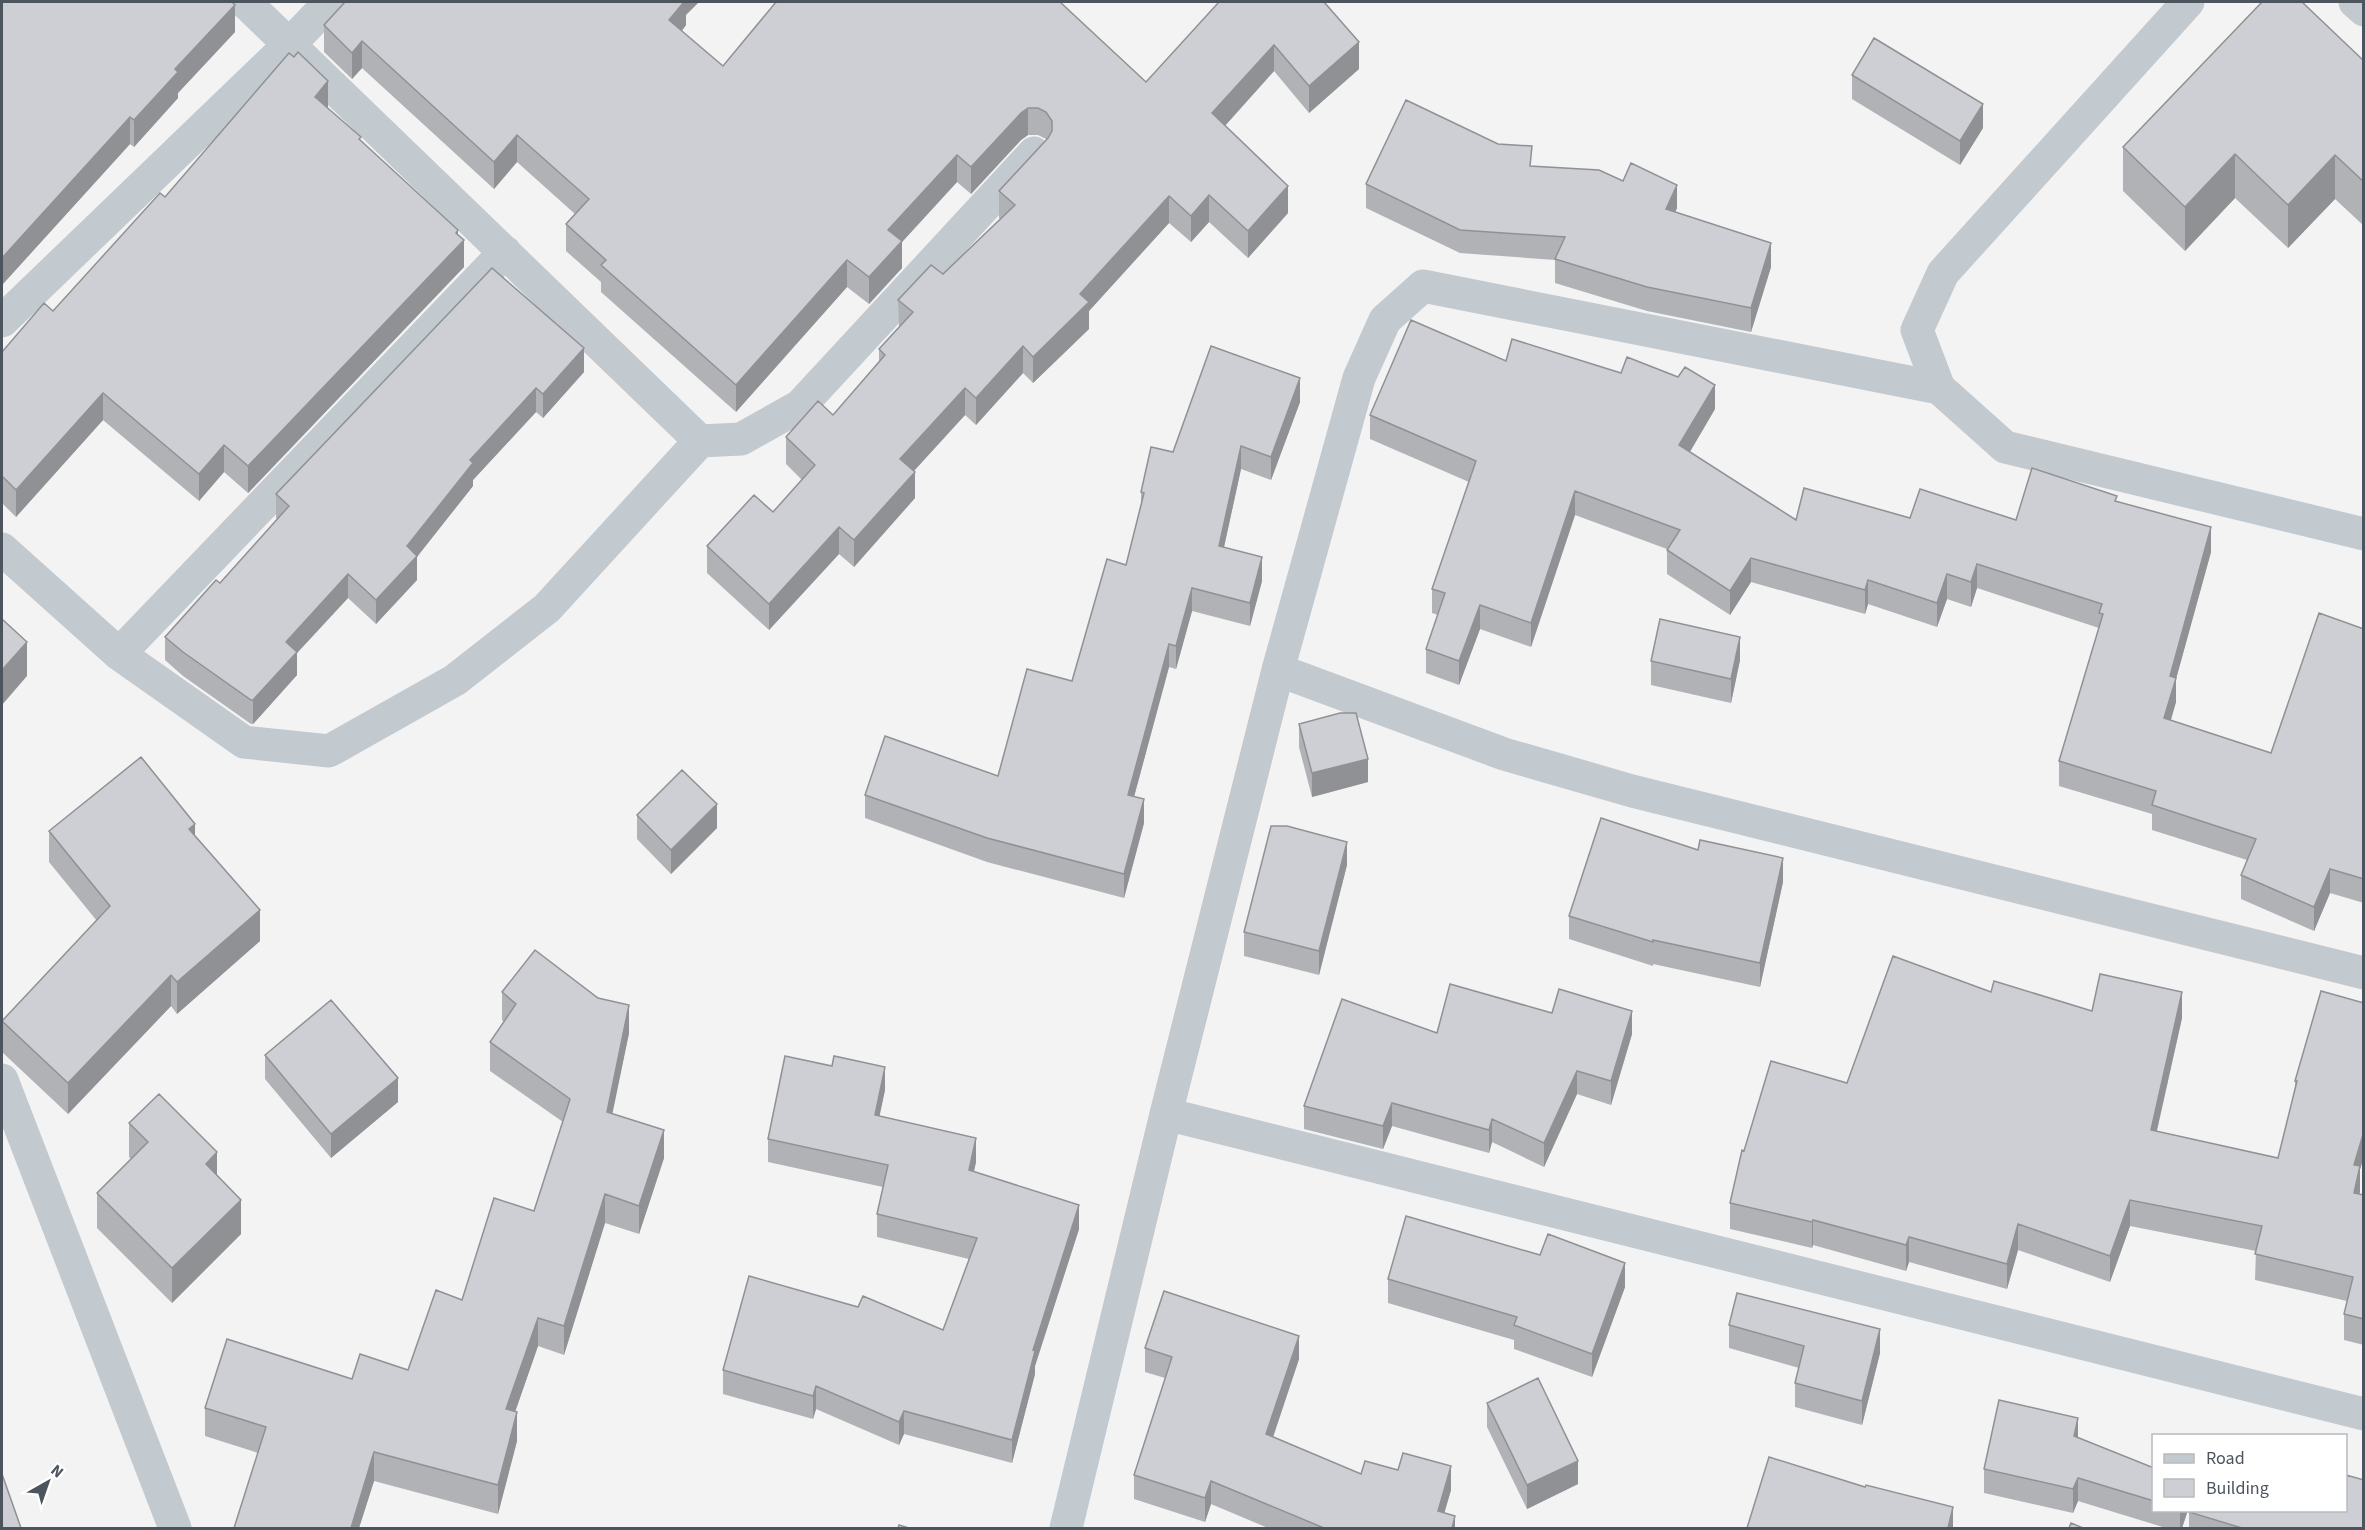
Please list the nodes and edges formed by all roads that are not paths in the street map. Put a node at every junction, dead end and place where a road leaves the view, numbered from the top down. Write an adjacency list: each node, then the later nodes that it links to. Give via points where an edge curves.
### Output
1 (245, 2): 6 (street)
2 (330, 2): 6 (street)
3 (2188, 2): 10 (street, via 1943,273 1917,330)
4 (2355, 2): 5 (street)
5 (2364, 10)
6 (290, 44): 8 (street); 9 (street)
7 (1034, 153): 11 (street, via 800,406 741,440)
8 (505, 252): 11 (street); 14 (street)
9 (2, 321)
10 (1939, 388): 12 (street, via 2005,447); 15 (street, via 1423,286 1385,320 1359,378)
11 (700, 441): 14 (street, via 547,608 455,680 329,751 244,742)
12 (2364, 534)
13 (2, 549): 14 (street)
14 (118, 654)
15 (1278, 670): 16 (street, via 1504,754 1632,791); 18 (street)
16 (2364, 973)
17 (2, 1080): 20 (street)
18 (1166, 1114): 19 (street); 21 (street)
19 (2364, 1414)
20 (175, 1528)
21 (1067, 1528)

